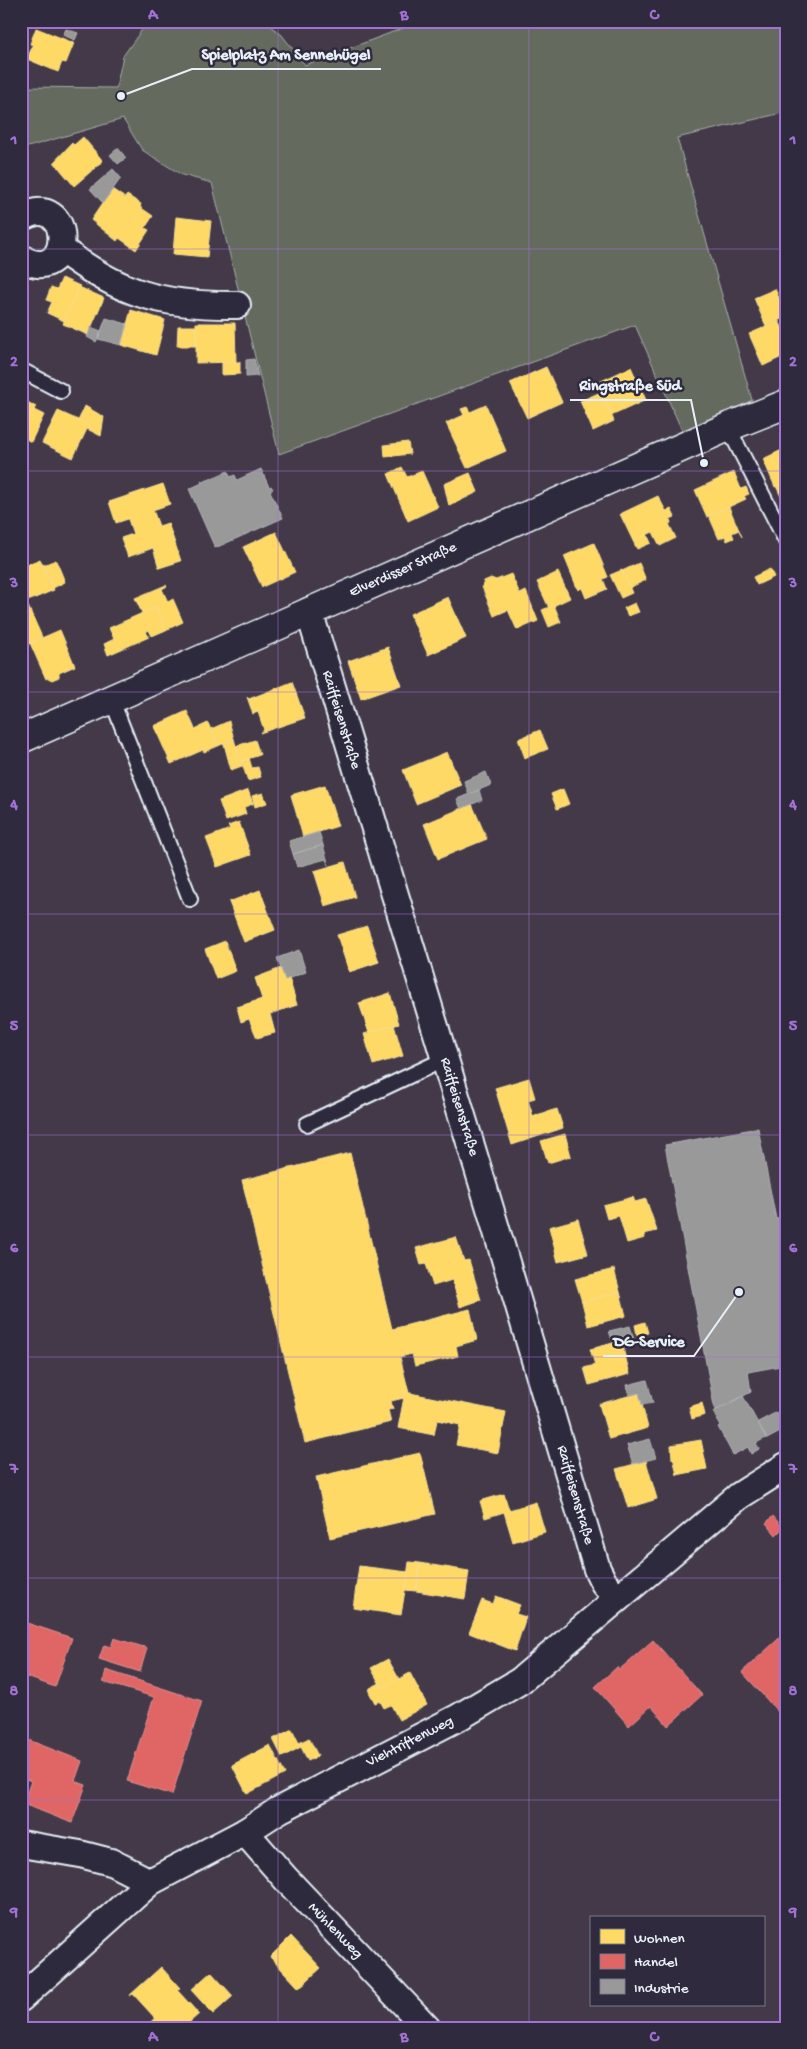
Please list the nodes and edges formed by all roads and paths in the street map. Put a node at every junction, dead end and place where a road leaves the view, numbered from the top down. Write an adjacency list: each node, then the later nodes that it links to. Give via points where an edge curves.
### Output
1 (24, 208): 2 (street, via 53,217 63,237)
2 (61, 249): 3 (street, via 42,263 30,263); 4 (street, via 88,270 142,294 201,306)
3 (21, 258)
4 (237, 306)
5 (21, 370): 6 (lane)
6 (61, 392)
7 (786, 404): 8 (main road, Elverdisser Straße)
8 (728, 427): 9 (lane); 10 (main road, Elverdisser Straße)
9 (786, 541)
10 (309, 611): 11 (main road, Elverdisser Straße); 14 (street, Raiffeisenstraße)
11 (111, 698): 12 (main road, Elverdisser Straße); 13 (lane)
12 (21, 738)
13 (190, 899)
14 (444, 1059): 15 (lane); 17 (street, Raiffeisenstraße, via 597,1569 604,1583)
15 (307, 1124)
16 (786, 1466): 17 (street, Viehtriftenweg, via 739,1496)
17 (618, 1598): 18 (street, Viehtriftenweg, via 520,1681 459,1717 279,1810)
18 (245, 1832): 20 (street, Viehtriftenweg); 22 (street, Mühlenweg)
19 (21, 1844): 20 (street, via 111,1862)
20 (150, 1882): 21 (street, Viehtriftenweg)
21 (21, 1998)
22 (427, 2028)

